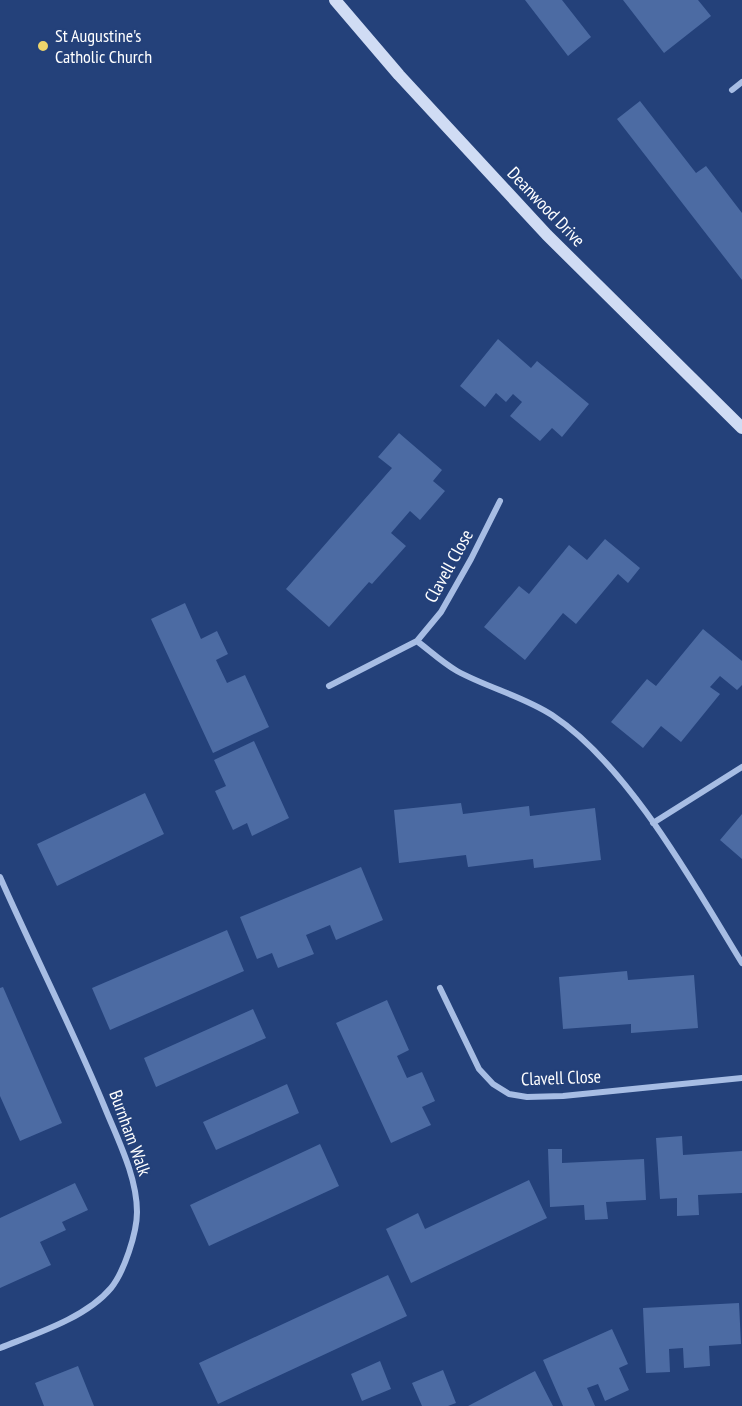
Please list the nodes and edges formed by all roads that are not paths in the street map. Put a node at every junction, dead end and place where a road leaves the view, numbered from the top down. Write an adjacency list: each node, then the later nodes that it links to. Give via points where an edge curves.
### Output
1 (335, 0): 4 (street, Deanwood Drive, via 547,235)
2 (742, 82): 3 (street)
3 (732, 90)
4 (742, 428)
5 (500, 501): 6 (street, Clavell Close, via 441,612)
6 (417, 641): 7 (street, Clavell Close); 9 (street, via 456,670 553,716 616,775)
7 (329, 686)
8 (742, 767): 9 (street)
9 (653, 823): 11 (street)
10 (0, 877): 14 (street, Burnham Walk, via 93,1078 134,1184 137,1211 135,1235 111,1288 84,1311)
11 (742, 963)
12 (440, 988): 13 (street, Clavell Close, via 479,1069 509,1094 563,1096)
13 (742, 1078)
14 (0, 1348)

